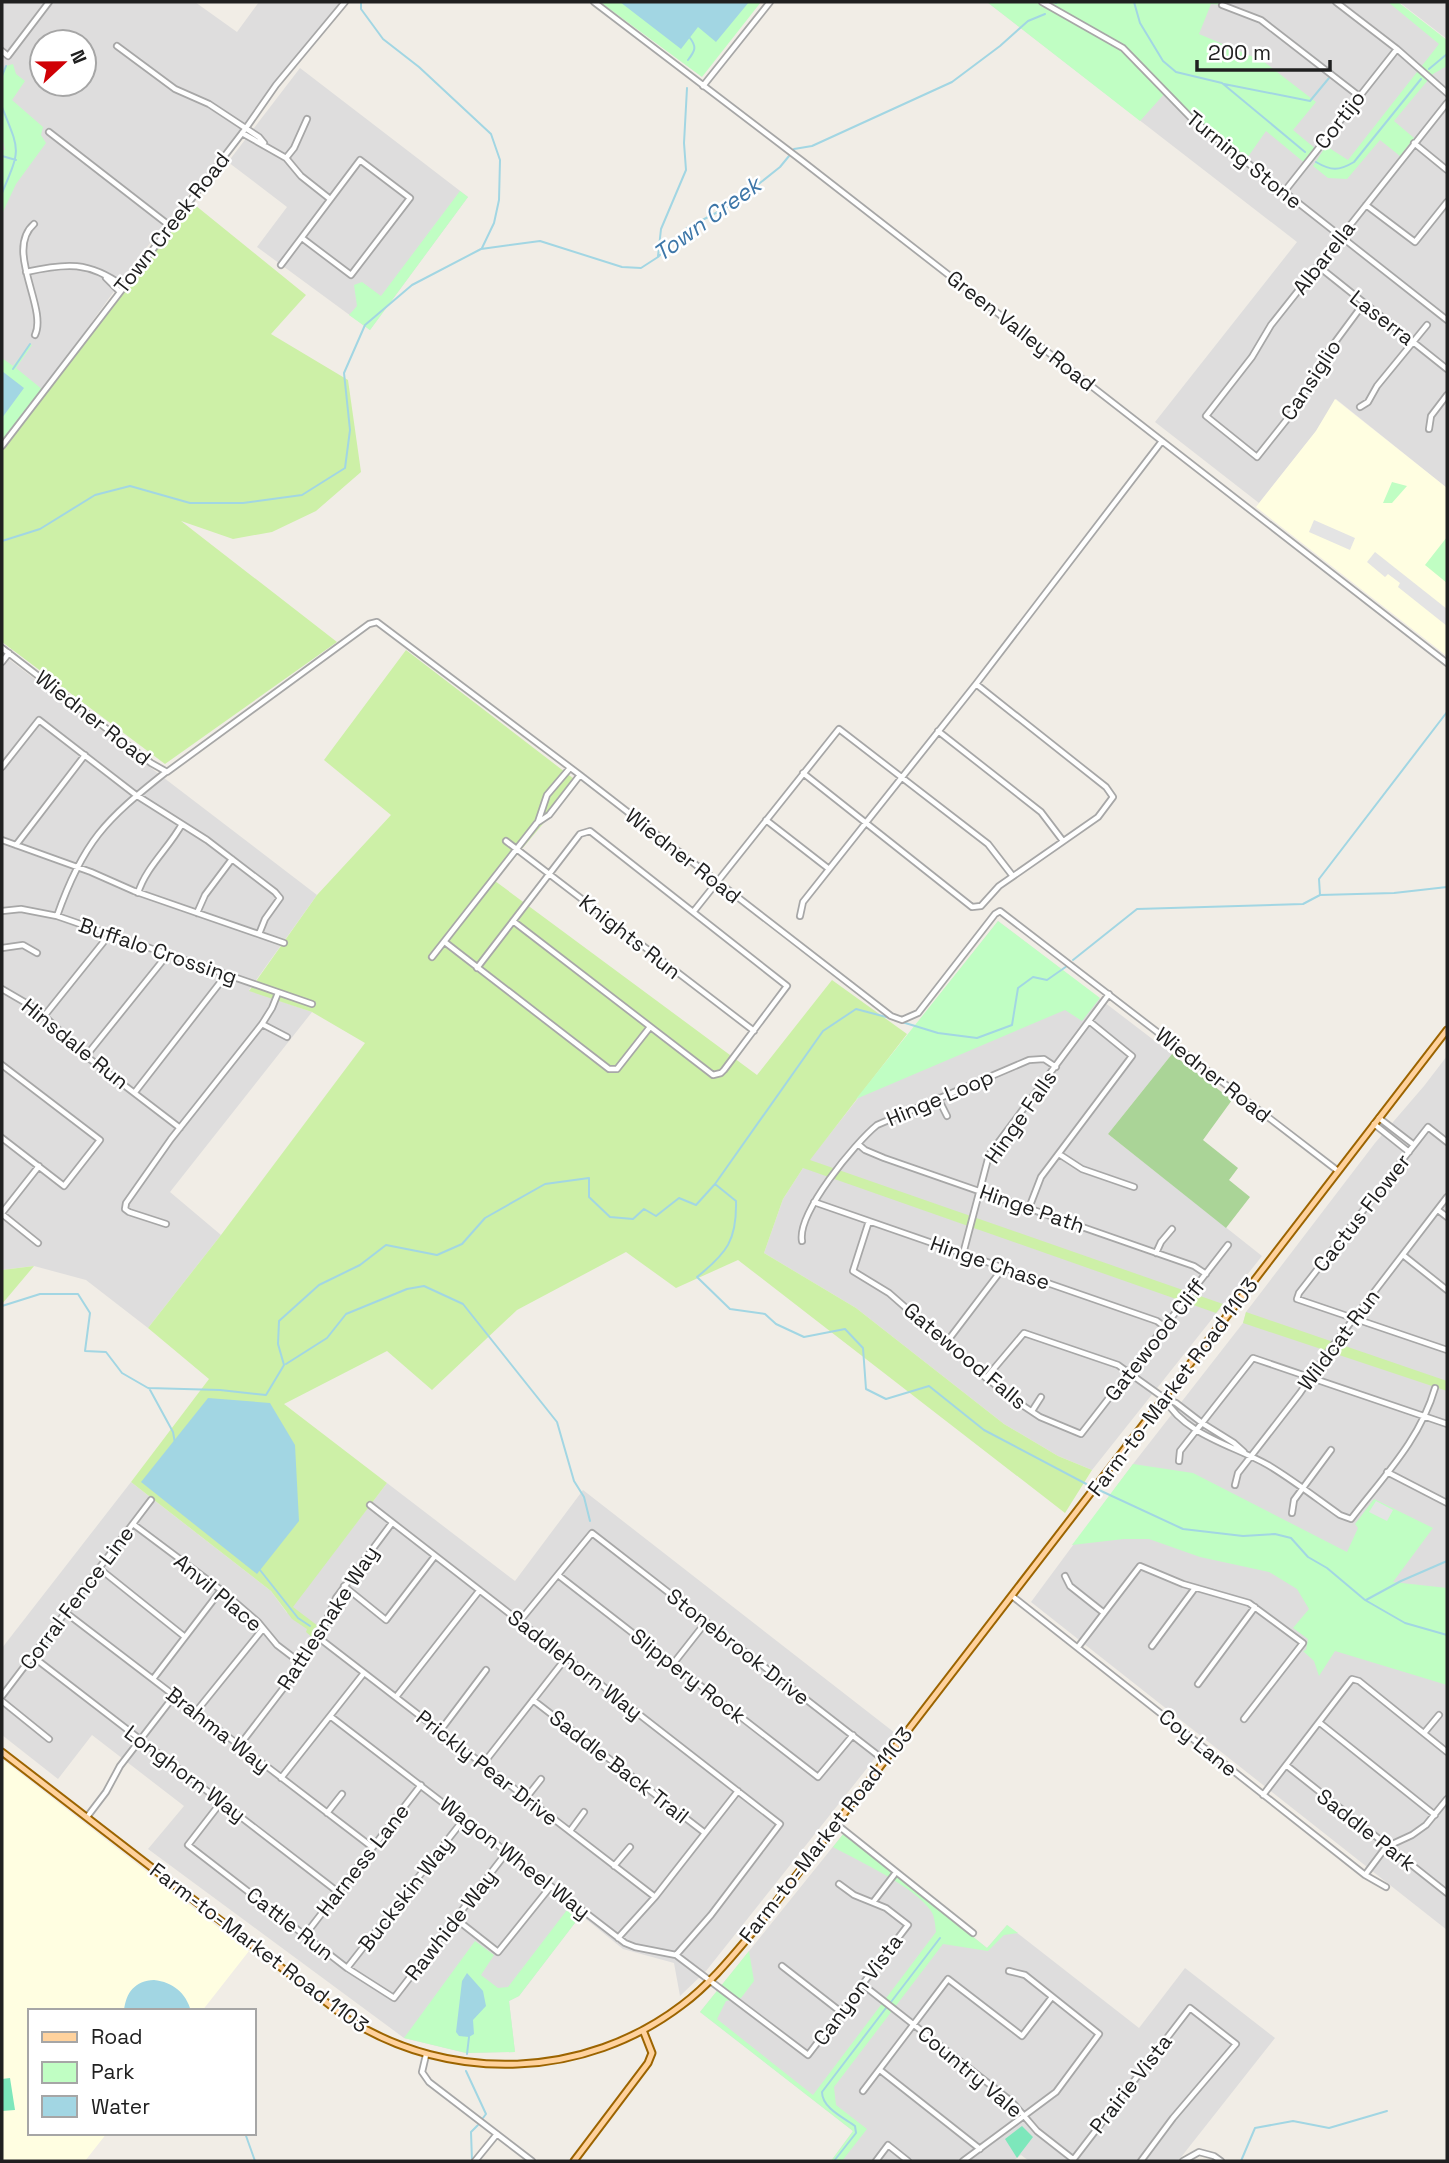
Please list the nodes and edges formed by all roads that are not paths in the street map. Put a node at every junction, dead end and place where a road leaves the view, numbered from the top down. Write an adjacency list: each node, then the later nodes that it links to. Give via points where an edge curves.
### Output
1 (37, 2): 9 (street)
2 (49, 2): 9 (street)
3 (345, 2): 18 (street, Town Creek Road)
4 (594, 2): 13 (street, Green Valley Road)
5 (770, 2): 13 (street)
6 (1042, 2): 23 (street, Turning Stone, via 1135,57 1187,115)
7 (1336, 2): 11 (street)
8 (1222, 5): 15 (street, via 1261,20)
9 (45, 8): 12 (street, via 8,56)
10 (117, 46): 18 (street, via 175,89 209,104)
11 (1397, 49): 14 (street); 15 (street, Cortijo)
12 (2, 51)
13 (703, 86): 44 (street, Green Valley Road)
14 (1447, 93)
15 (1359, 96): 23 (street, Cortijo)
16 (1447, 103): 20 (street, Albarella)
17 (307, 118): 21 (street)
18 (244, 130): 21 (street); 28 (street, Town Creek Road)
19 (49, 132): 28 (street)
20 (1414, 143): 22 (street); 26 (street, Albarella)
21 (286, 158): 24 (street, via 300,176)
22 (1447, 170)
23 (1284, 192): 29 (street, Turning Stone)
24 (330, 199): 30 (street); 30 (street, via 360,160 410,198 351,275)
25 (1447, 202): 26 (street, via 1415,242)
26 (1366, 205): 29 (street, Albarella)
27 (34, 224): 33 (street, via 25,243)
28 (170, 226): 34 (street, Town Creek Road)
29 (1341, 237): 32 (street, Albarella); 36 (street, Turning Stone)
30 (302, 238): 31 (street)
31 (281, 265)
32 (1318, 266): 35 (street, Laserra); 46 (street, Albarella, via 1206,416)
33 (26, 272): 34 (street, via 72,264 111,278); 38 (street, via 38,323)
34 (121, 288): 45 (street, Town Creek Road)
35 (1364, 303): 39 (street, Laserra); 46 (street, Cansiglio, via 1327,353 1292,413)
36 (1447, 320)
37 (1427, 325): 39 (street)
38 (35, 335)
39 (1413, 342): 40 (street, Laserra); 42 (street)
40 (1447, 369)
41 (1447, 396): 43 (street, via 1431,416)
42 (1360, 407)
43 (1429, 429)
44 (1162, 441): 50 (street, Green Valley Road); 51 (street)
45 (2, 446)
46 (1257, 457)
47 (2, 648): 48 (street, Wiedner Road)
48 (9, 653): 49 (street); 56 (street, Wiedner Road)
49 (2, 662)
50 (1447, 663)
51 (976, 684): 52 (street); 67 (street, via 1111,793 1112,800 1103,813)
52 (938, 731): 59 (street); 67 (street, via 1041,811)
53 (85, 755): 54 (street, via 39,720); 60 (street); 68 (street)
54 (2, 768)
55 (570, 768): 56 (street, Wiedner Road, via 372,622); 58 (street, Wiedner Road); 62 (street, via 547,795)
56 (167, 772): 60 (street)
57 (803, 773): 59 (street, via 839,729); 61 (street); 63 (street)
58 (580, 775): 62 (street, via 549,815); 75 (street, Wiedner Road)
59 (901, 776): 63 (street); 74 (street, via 988,844)
60 (136, 795): 64 (street); 71 (street, via 97,835)
61 (766, 820): 72 (street); 75 (street)
62 (537, 823): 69 (street)
63 (864, 823): 72 (street); 74 (street, via 972,907 981,906)
64 (182, 824): 70 (street); 76 (street, via 146,873)
65 (2, 840): 68 (street)
66 (506, 841): 69 (street, Knights Run)
67 (1063, 841): 74 (street)
68 (16, 845): 71 (street)
69 (516, 849): 73 (street, Knights Run); 86 (street)
70 (232, 859): 79 (street); 84 (street, via 280,898)
71 (76, 866): 76 (street); 80 (street)
72 (829, 869): 81 (street, via 803,902)
73 (549, 874): 78 (street, via 580,834 590,831); 82 (street); 102 (street, Knights Run)
74 (1012, 876)
75 (718, 882): 78 (street); 95 (street, Wiedner Road, via 896,1019 906,1020 918,1013 1000,911)
76 (138, 893): 79 (street)
77 (2, 911): 80 (street, Buffalo Crossing, via 21,909)
78 (694, 911): 102 (street, via 787,986)
79 (197, 913): 84 (street)
80 (57, 916): 83 (street, Buffalo Crossing)
81 (800, 916)
82 (513, 921): 91 (street); 100 (street)
83 (110, 934): 89 (street, Buffalo Crossing); 97 (street)
84 (259, 934): 85 (street)
85 (285, 943)
86 (446, 943): 90 (street); 91 (street)
87 (2, 948): 88 (street, via 23,945)
88 (37, 953)
89 (168, 954): 92 (street, Buffalo Crossing); 104 (street)
90 (432, 957)
91 (477, 968): 100 (street, via 609,1069 617,1069)
92 (226, 975): 94 (street, Buffalo Crossing); 107 (street)
93 (2, 989): 97 (street, Hinsdale Run)
94 (278, 993): 96 (street, Buffalo Crossing); 99 (street)
95 (1109, 994): 98 (street, Hinge Falls); 120 (street, Wiedner Road)
96 (312, 1004)
97 (45, 1015): 104 (street, Hinsdale Run)
98 (1089, 1021): 106 (street, Hinge Falls); 118 (street, via 1132,1056)
99 (262, 1024): 103 (street); 112 (street)
100 (650, 1027): 102 (street, via 713,1075 724,1070)
101 (1447, 1030): 110 (main road, Farm-to-Market Road 1103)
102 (754, 1031)
103 (287, 1037)
104 (86, 1056): 107 (street, Hinsdale Run)
105 (2, 1065): 119 (street, via 100,1140 64,1186)
106 (1056, 1067): 108 (street, Hinge Loop, via 1044,1059 1029,1060); 122 (street, Hinge Falls, via 989,1155)
107 (135, 1092): 112 (street, Hinsdale Run)
108 (938, 1098): 109 (street); 115 (street, Hinge Loop, via 877,1125)
109 (947, 1116)
110 (1379, 1118): 111 (main road, Farm-to-Market Road 1103); 116 (street)
111 (1374, 1124): 117 (street); 120 (main road, Farm-to-Market Road 1103)
112 (180, 1128): 130 (street, via 125,1209)
113 (2, 1138): 119 (street)
114 (1447, 1142): 116 (street, Cactus Flower, via 1428,1127)
115 (858, 1144): 122 (street, Hinge Path, via 884,1158); 124 (street, Hinge Loop)
116 (1414, 1145): 117 (street, Cactus Flower)
117 (1409, 1152): 141 (street, Cactus Flower, via 1297,1299)
118 (1059, 1154): 121 (street, via 1082,1169); 125 (street, via 1041,1177)
119 (38, 1166): 127 (street)
120 (1338, 1171): 150 (main road, Farm-to-Market Road 1103)
121 (1134, 1187)
122 (978, 1191): 125 (street, Hinge Path); 136 (street, Hinge Falls)
123 (1447, 1197): 126 (street, Wildcat Run)
124 (814, 1202): 129 (street, Hinge Chase); 132 (street, Hinge Loop, via 800,1232)
125 (1029, 1208): 135 (street, Hinge Path)
126 (1438, 1210): 128 (street); 137 (street, Wildcat Run)
127 (2, 1214): 133 (street)
128 (1447, 1217)
129 (869, 1221): 136 (street, Hinge Chase); 143 (street, Gatewood Falls, via 853,1271 889,1293)
130 (166, 1224)
131 (1172, 1229): 135 (street)
132 (802, 1241)
133 (38, 1244)
134 (1228, 1245): 139 (street, Gatewood Cliff)
135 (1156, 1253): 139 (street, Hinge Path)
136 (963, 1254): 138 (street, Hinge Chase)
137 (1403, 1255): 140 (street); 141 (street, Wildcat Run)
138 (1003, 1268): 142 (street, Hinge Chase); 143 (street)
139 (1206, 1274): 142 (street, Gatewood Cliff)
140 (1447, 1290)
141 (1354, 1319): 144 (street); 146 (street, Wildcat Run)
142 (1165, 1326): 145 (street, Gatewood Cliff)
143 (946, 1343): 147 (street, Gatewood Falls)
144 (1447, 1350)
145 (1130, 1373): 147 (street, via 1024,1334); 150 (street); 156 (street, Gatewood Cliff)
146 (1310, 1377): 152 (street); 153 (street, via 1253,1358); 159 (street, Wildcat Run)
147 (986, 1378): 151 (street, Gatewood Falls)
148 (1435, 1388): 152 (street)
149 (1041, 1397): 151 (street)
150 (1164, 1398): 153 (street); 155 (street, via 1171,1410); 178 (main road, Farm-to-Market Road 1103)
151 (1032, 1411): 156 (street, Gatewood Falls)
152 (1426, 1416): 154 (street); 161 (street, via 1415,1438)
153 (1202, 1423): 155 (street); 158 (street)
154 (1447, 1424)
155 (1197, 1430): 158 (street); 160 (street, via 1180,1451)
156 (1081, 1434)
157 (1331, 1450): 163 (street)
158 (1245, 1452): 159 (street)
159 (1251, 1456): 162 (street, Wildcat Run); 163 (street)
160 (1179, 1461)
161 (1387, 1472): 163 (street, via 1350,1519); 165 (street)
162 (1235, 1485)
163 (1301, 1488): 167 (street)
164 (151, 1500): 169 (street, Corral Fence Line)
165 (1447, 1503)
166 (370, 1505): 168 (street, Saddlehorn Way)
167 (1292, 1513)
168 (392, 1523): 170 (street, Saddlehorn Way); 174 (street, Rattlesnake Way)
169 (133, 1524): 171 (street, Corral Fence Line); 176 (street, Anvil Place)
170 (435, 1556): 174 (street, via 386,1620); 177 (street, Saddlehorn Way)
171 (100, 1569): 180 (street, Corral Fence Line); 185 (street)
172 (558, 1575): 182 (street); 183 (street, Stonebrook Drive, via 592,1533); 192 (street, Slippery Rock)
173 (1065, 1576): 181 (street, via 1070,1586)
174 (344, 1586): 186 (street, Rattlesnake Way)
175 (1195, 1588): 179 (street); 181 (street, via 1140,1566); 187 (street)
176 (221, 1590): 184 (street, Anvil Place); 185 (street)
177 (479, 1591): 182 (street, Saddlehorn Way); 199 (street)
178 (1012, 1596): 188 (street, Coy Lane); 215 (main road, Farm-to-Market Road 1103)
179 (1255, 1606): 196 (street); 205 (street, via 1303,1643)
180 (65, 1612): 189 (street, Corral Fence Line); 195 (street, Brahma Way)
181 (1104, 1613): 188 (street)
182 (519, 1622): 190 (street, Saddlehorn Way)
183 (706, 1622): 192 (street); 209 (street, Stonebrook Drive)
184 (262, 1630): 191 (street, Anvil Place); 202 (street)
185 (185, 1637): 195 (street)
186 (319, 1637): 191 (street, Rattlesnake Way); 194 (street, Prickly Pear Drive)
187 (1152, 1646)
188 (1077, 1647): 223 (street, Coy Lane)
189 (32, 1656): 197 (street, Corral Fence Line); 211 (street, Longhorn Way)
190 (566, 1658): 200 (street); 221 (street, Saddlehorn Way)
191 (302, 1664): 212 (street, Rattlesnake Way)
192 (673, 1664): 209 (street, Slippery Rock, via 818,1777)
193 (486, 1670): 207 (street)
194 (364, 1673): 199 (street, Prickly Pear Drive); 204 (street)
195 (153, 1679): 198 (street, Brahma Way)
196 (1198, 1684)
197 (2, 1696)
198 (174, 1696): 202 (street, Brahma Way); 211 (street)
199 (396, 1697): 207 (street, Prickly Pear Drive)
200 (533, 1700): 216 (street); 234 (street, Saddle Back Trail)
201 (2, 1701): 210 (street)
202 (195, 1713): 212 (street, Brahma Way)
203 (1439, 1715): 208 (street)
204 (330, 1716): 218 (street); 220 (street, Wagon Wheel Way)
205 (1244, 1719)
206 (1320, 1723): 208 (street, via 1352,1679); 217 (street); 229 (street)
207 (440, 1731): 216 (street, Prickly Pear Drive)
208 (1424, 1733): 214 (street)
209 (852, 1735): 215 (street, Stonebrook Drive)
210 (49, 1739)
211 (141, 1740): 226 (street, Longhorn Way); 230 (street)
212 (239, 1746): 218 (street, Brahma Way)
213 (2, 1752): 230 (main road, Farm-to-Market Road 1103)
214 (1447, 1752)
215 (884, 1760): 232 (main road, Farm-to-Market Road 1103)
216 (483, 1765): 224 (street, Prickly Pear Drive)
217 (1286, 1765): 223 (street); 235 (street, Saddle Park)
218 (281, 1778): 228 (street, Brahma Way)
219 (541, 1779): 224 (street)
220 (421, 1785): 231 (street, Wagon Wheel Way); 236 (street, Harness Lane)
221 (738, 1791): 234 (street); 253 (street, Saddlehorn Way, via 780,1824)
222 (342, 1794): 228 (street)
223 (1263, 1796): 241 (street, Coy Lane)
224 (526, 1798): 233 (street, Prickly Pear Drive)
225 (1447, 1799): 229 (street)
226 (222, 1801): 245 (street, Longhorn Way); 251 (street, Cattle Run, via 188,1845)
227 (584, 1812): 233 (street)
228 (327, 1813): 236 (street, Brahma Way)
229 (1435, 1815): 235 (street, via 1412,1835)
230 (87, 1817): 264 (main road, Farm-to-Market Road 1103, via 348,2019)
231 (464, 1819): 238 (street, Wagon Wheel Way); 255 (street, Buckskin Way)
232 (835, 1823): 250 (street); 257 (main road, Farm-to-Market Road 1103)
233 (569, 1831): 239 (street, Prickly Pear Drive)
234 (705, 1833): 247 (street)
235 (1386, 1846): 241 (street); 246 (street, Saddle Park)
236 (372, 1847): 245 (street, Harness Lane)
237 (630, 1847): 239 (street)
238 (507, 1852): 243 (street, Wagon Wheel Way); 249 (street, Rawhide Way)
239 (614, 1866): 247 (street, Prickly Pear Drive)
240 (894, 1875): 248 (street)
241 (1365, 1875): 244 (street, Coy Lane)
242 (839, 1884): 248 (street, via 853,1895)
243 (551, 1886): 249 (street, via 498,1952); 252 (street, Wagon Wheel Way)
244 (1385, 1887)
245 (338, 1892): 251 (street, Harness Lane)
246 (1447, 1893)
247 (655, 1897): 252 (street)
248 (874, 1901): 258 (street, Canyon Vista, via 908,1925)
249 (456, 1919): 260 (street, Rawhide Way)
250 (973, 1933)
251 (305, 1935): 255 (street, Cattle Run)
252 (618, 1938): 253 (street, Wagon Wheel Way, via 635,1947)
253 (676, 1955): 257 (street, Wagon Wheel Way)
254 (782, 1966): 261 (street)
255 (347, 1968): 260 (street, Cattle Run)
256 (1009, 1971): 259 (street, via 1024,1975)
257 (710, 1981): 263 (main road, Farm-to-Market Road 1103); 265 (street, Wagon Wheel Way)
258 (862, 1984): 261 (street, Canyon Vista); 262 (street, Country Vale)
259 (1052, 1997): 262 (street, via 1022,2036 948,1979); 268 (street, via 1099,2034 1060,2088)
260 (394, 1998)
261 (841, 2012): 265 (street, Canyon Vista)
262 (914, 2024): 266 (street); 268 (street, Country Vale)
263 (642, 2030): 264 (main road, Farm-to-Market Road 1103, via 595,2051 527,2065 476,2063); 274 (main road, via 652,2053 648,2063)
264 (426, 2054): 269 (street, via 425,2077)
265 (808, 2055)
266 (880, 2070): 267 (street); 270 (street)
267 (863, 2091)
268 (1024, 2116): 270 (street); 271 (street, Country Vale)
269 (497, 2134): 272 (street); 273 (street)
270 (980, 2149): 277 (street)
271 (1074, 2160): 278 (street, Prairie Vista, via 1189,2008 1236,2044)
272 (475, 2161)
273 (532, 2161)
274 (574, 2161)
275 (876, 2161): 276 (street, via 888,2145)
276 (908, 2161)
277 (963, 2161)
278 (1140, 2161)
279 (1184, 2161): 280 (street, via 1199,2152)
280 (1221, 2161)

